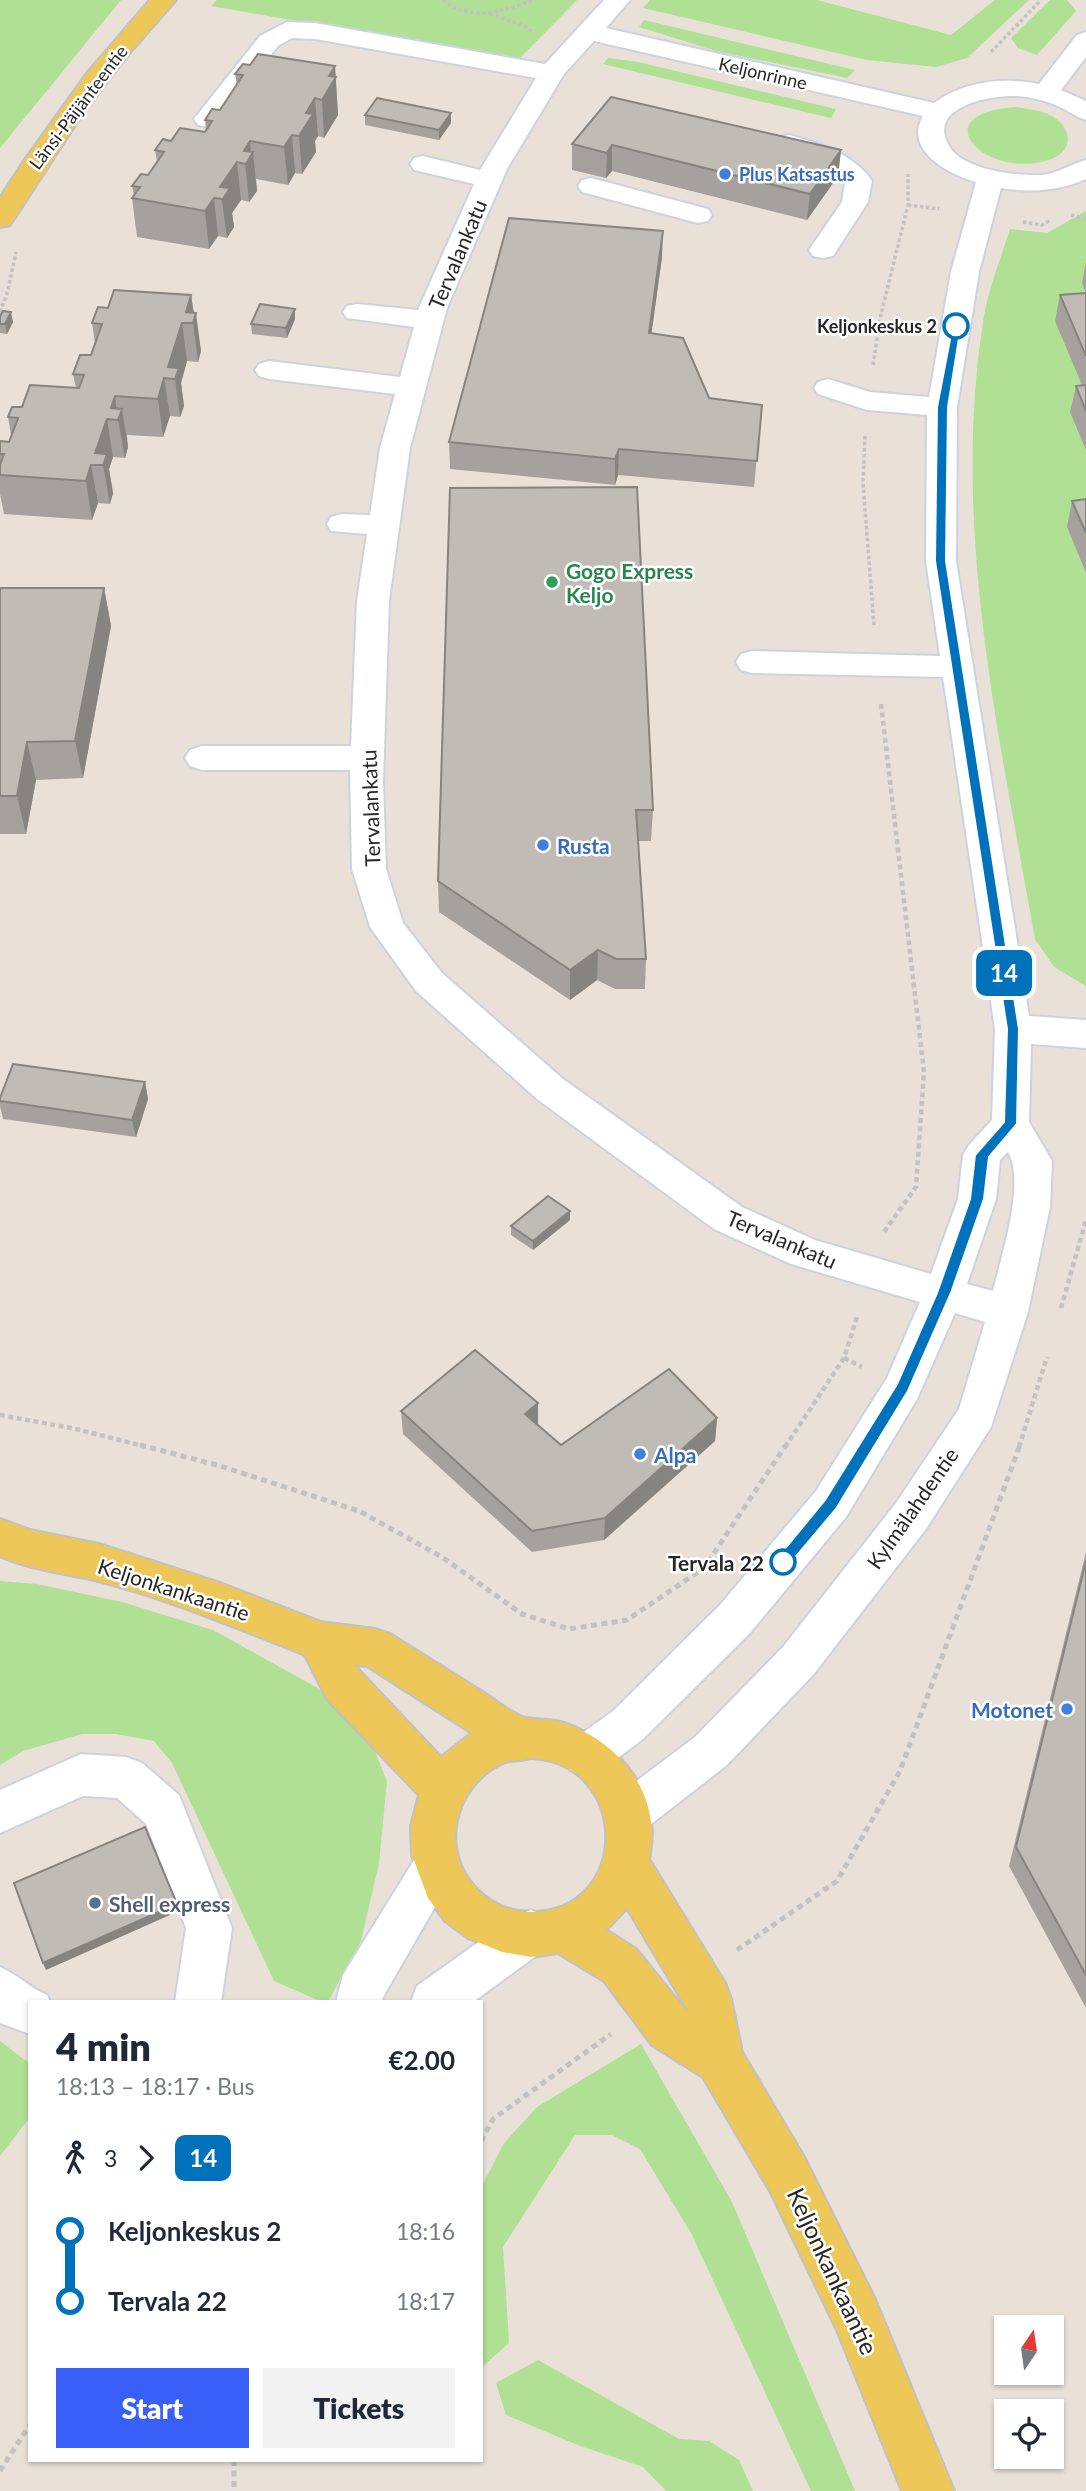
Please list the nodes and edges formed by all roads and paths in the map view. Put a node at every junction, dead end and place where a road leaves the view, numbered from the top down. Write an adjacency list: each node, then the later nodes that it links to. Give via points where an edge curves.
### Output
1 (164, 0): 25 (main road, Länsi-Päijänteentie, via 47,145)
2 (443, 0): 6 (path, via 452,9)
3 (535, 0): 6 (path)
4 (618, 0): 7 (street, Tervalankatu)
5 (1041, 0): 10 (path)
6 (489, 14): 8 (path, via 525,26)
7 (588, 32): 11 (street, Tervalankatu); 13 (street, Keljonrinne)
8 (539, 38)
9 (1086, 40): 12 (street)
10 (983, 57)
11 (552, 73): 15 (street, via 287,30 270,41); 22 (street, Tervalankatu)
12 (1045, 94): 13 (street, via 1015,89 978,92); 14 (street)
13 (939, 112): 21 (street, via 932,123 934,145 953,163)
14 (1086, 112)
15 (207, 119)
16 (769, 138): 26 (street, via 840,163 859,181 855,202)
17 (423, 164): 22 (street)
18 (1086, 169): 20 (street)
19 (908, 170): 32 (path, via 908,205 881,314)
20 (1073, 178): 21 (street, via 1019,183)
21 (990, 179): 33 (street, via 965,272)
22 (489, 180): 28 (street, Tervalankatu)
23 (591, 186): 24 (street)
24 (698, 215)
25 (0, 219)
26 (823, 250)
27 (357, 312): 28 (street)
28 (429, 320): 30 (street, Tervalankatu)
29 (269, 370): 30 (street)
30 (411, 387): 35 (street, Tervalankatu, via 395,448)
31 (828, 388): 32 (street)
32 (867, 401): 33 (street); 37 (path, via 863,483)
33 (942, 407): 38 (street, via 941,561)
34 (342, 524): 35 (street)
35 (384, 525): 40 (street, Tervalankatu, via 373,601)
36 (752, 662): 37 (street)
37 (877, 665): 38 (street); 45 (path, via 924,1072 916,1187 883,1234)
38 (957, 667): 41 (street)
39 (202, 758): 40 (street)
40 (367, 758): 45 (street, Tervalankatu, via 369,869 387,927 429,982 550,1089 727,1219 805,1253)
41 (1013, 1029): 42 (street); 43 (street)
42 (1086, 1034)
43 (1010, 1124): 46 (street, via 982,1155 977,1199); 47 (street, Kylmälahdentie, via 1033,1161 1031,1208)
44 (1086, 1220): 48 (path)
45 (871, 1272): 46 (street, Tervalankatu); 50 (path, via 844,1359 704,1568 627,1620 615,1622 569,1629 522,1614 442,1557 359,1511 217,1465)
46 (944, 1293): 47 (street, Tervalankatu); 54 (street, via 903,1387 831,1504 735,1619 628,1725)
47 (1008, 1312): 57 (street, Kylmälahdentie, via 976,1415 911,1516 798,1661 711,1751)
48 (1059, 1313)
49 (1048, 1352): 61 (path, via 1025,1432 900,1771 836,1881)
50 (0, 1415)
51 (8, 1546): 52 (main road, Keljonkankaantie, via 111,1567)
52 (320, 1641): 53 (main road, Keljonkankaantie, via 375,1648); 55 (main road, via 342,1685)
53 (522, 1741): 54 (main road, via 545,1741); 55 (main road, via 483,1752 454,1774)
54 (586, 1756): 57 (main road, via 616,1783)
55 (443, 1789): 59 (main road, via 430,1828)
56 (0, 1812): 63 (street, via 81,1775 126,1778 163,1810 209,1928)
57 (630, 1813): 58 (main road, via 633,1839)
58 (628, 1865): 60 (main road, via 620,1884 586,1917); 68 (main road, Keljonkankaantie, via 708,1999)
59 (435, 1867): 60 (main road, via 444,1886 476,1917 497,1927); 64 (street, via 360,1991)
60 (546, 1930): 65 (street); 68 (main road, Keljonkankaantie, via 620,1965 669,2028)
61 (731, 1955)
62 (0, 1990): 66 (street, via 14,2006)
63 (198, 2000)
64 (359, 2000)
65 (437, 2000)
66 (28, 2010)
67 (614, 2031): 69 (path, via 493,2119)
68 (720, 2060): 74 (main road, Keljonkankaantie, via 787,2174 856,2315)
69 (483, 2137)
70 (28, 2427): 72 (path)
71 (234, 2462): 73 (path)
72 (0, 2471)
73 (234, 2491)
74 (929, 2491)

